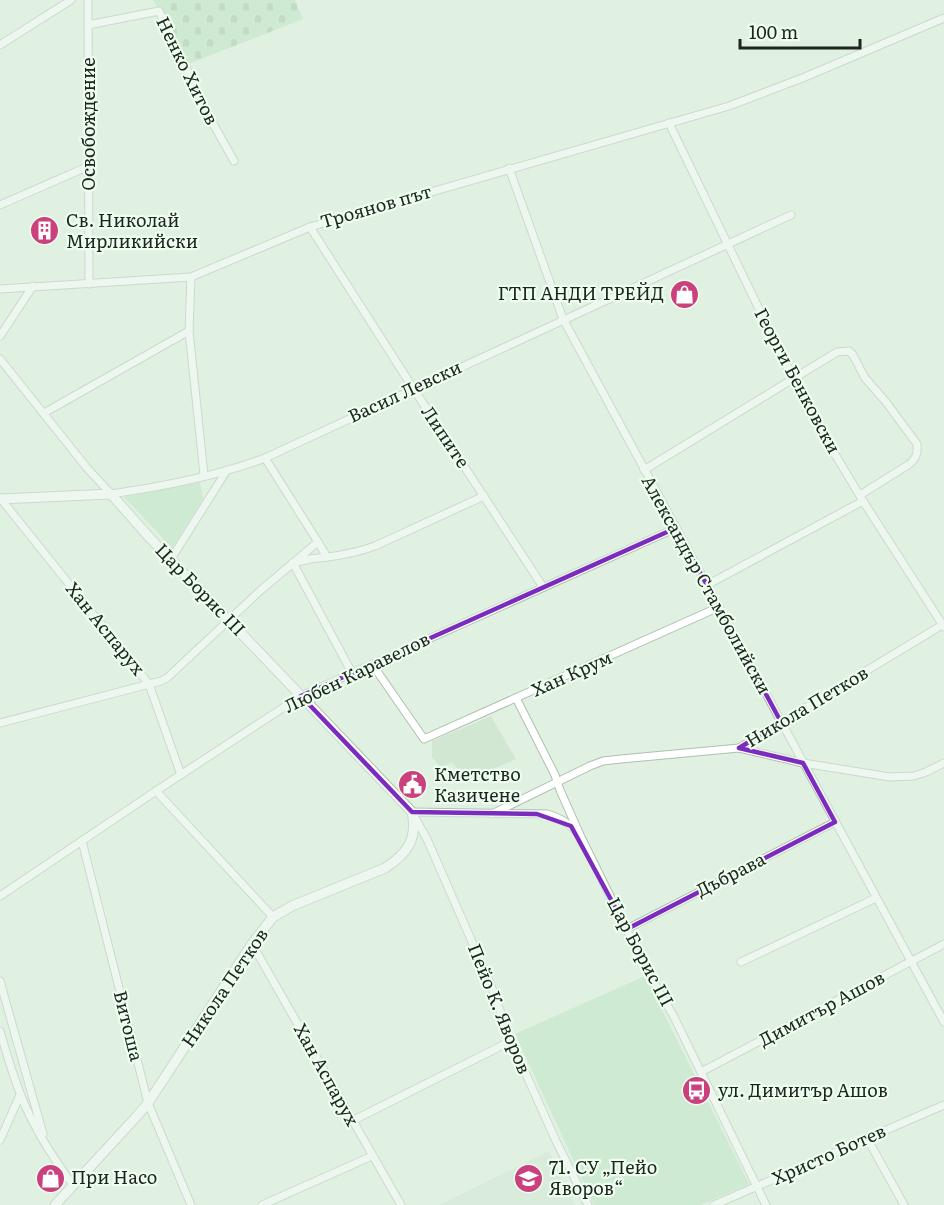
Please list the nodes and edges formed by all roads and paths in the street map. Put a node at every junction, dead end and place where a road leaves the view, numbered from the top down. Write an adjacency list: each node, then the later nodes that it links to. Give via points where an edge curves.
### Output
1 (71, 0): 5 (street)
2 (87, 0): 4 (street, Освобождение)
3 (944, 18): 6 (street, Троянов път, via 805,77)
4 (88, 25): 7 (street, Ненко Хитов, via 159,11); 8 (street, Освобождение)
5 (0, 45)
6 (669, 123): 9 (street, Троянов път); 13 (street, Георги Бенковски)
7 (234, 162)
8 (89, 166): 10 (street); 15 (street, Освобождение)
9 (509, 168): 12 (street, Троянов път); 18 (street, Александър Стамболийски)
10 (0, 205)
11 (791, 215): 13 (street, Васил Левски)
12 (310, 227): 14 (street, Троянов път); 23 (street, Липите)
13 (728, 243): 18 (street, Васил Левски); 22 (street, Георги Бенковски)
14 (190, 277): 15 (street, Троянов път); 19 (street)
15 (89, 284): 16 (street, Троянов път)
16 (33, 286): 17 (street, Троянов път); 20 (street)
17 (0, 289)
18 (563, 319): 23 (street, Васил Левски); 27 (street, Александър Стамболийски)
19 (189, 331): 24 (street); 28 (street)
20 (0, 336)
21 (0, 359): 24 (street, Цар Борис III)
22 (792, 380): 27 (street); 31 (street, Георги Бенковски); 31 (street, via 837,352 849,351 917,444 915,459)
23 (413, 388): 25 (street, Васил Левски); 30 (street, Липите)
24 (44, 413): 29 (street, Цар Борис III)
25 (264, 458): 26 (street, Васил Левски); 34 (street)
26 (227, 470): 28 (street, Васил Левски); 36 (street)
27 (644, 471): 33 (street, Александър Стамболийски)
28 (204, 475): 29 (street, Васил Левски)
29 (111, 495): 32 (street, Васил Левски); 36 (street, Цар Борис III)
30 (484, 496): 35 (street, via 375,546 348,555); 39 (street, Липите)
31 (861, 498): 38 (street); 42 (street, Георги Бенковски)
32 (1, 499): 45 (street, Хан Аспарух)
33 (676, 528): 38 (street, Александър Стамболийски); 39 (street, Любен Каравелов)
34 (318, 542): 35 (street); 37 (street)
35 (327, 556): 37 (street)
36 (171, 559): 41 (street, Цар Борис III)
37 (293, 563): 41 (street); 44 (street)
38 (707, 585): 40 (street, Александър Стамболийски)
39 (543, 587): 43 (street, Любен Каравелов)
40 (719, 608): 47 (street, Хан Крум); 48 (street, Александър Стамболийски)
41 (229, 620): 45 (street, via 167,678); 46 (street, Цар Борис III)
42 (943, 626): 48 (street, Никола Петков)
43 (372, 664): 44 (street, Любен Каравелов); 47 (street, Хан Крум, via 424,740)
44 (352, 673): 46 (street, Любен Каравелов)
45 (148, 684): 49 (street); 53 (street, Хан Аспарух)
46 (301, 696): 53 (street, Любен Каравелов); 56 (street, Цар Борис III)
47 (516, 699): 54 (street, Цар Борис III)
48 (781, 722): 50 (street, Никола Петков); 51 (street, Александър Стамболийски)
49 (0, 723)
50 (739, 748): 51 (street); 54 (street, Никола Петков, via 603,761)
51 (803, 763): 52 (street, via 896,778 914,776); 58 (street, Александър Стамболийски)
52 (944, 763)
53 (181, 775): 55 (street, Любен Каравелов)
54 (557, 782): 57 (street, Никола Петков); 59 (street, Цар Борис III)
55 (156, 791): 60 (street, Любен Каравелов); 63 (street)
56 (412, 812): 57 (street); 63 (street, Никола Петков, via 413,836 406,851 393,863); 72 (street, Пейо К. Яворов, via 490,983)
57 (492, 814): 59 (street, via 557,817)
58 (835, 822): 62 (street, Александър Стамболийски); 64 (street, Дъбрава)
59 (580, 835): 64 (street, Цар Борис III)
60 (82, 841): 61 (street, Любен Каравелов); 77 (street, Витоша)
61 (0, 896)
62 (876, 898): 67 (street); 68 (street, Александър Стамболийски)
63 (273, 917): 66 (street, Никола Петков)
64 (627, 928): 75 (street, Цар Борис III)
65 (944, 944): 68 (street, Димитър Ашов)
66 (252, 945): 77 (street, Никола Петков); 79 (street, Хан Аспарух)
67 (741, 962)
68 (911, 962): 70 (street, Александър Стамболийски); 75 (street, Димитър Ашов)
69 (0, 981): 82 (street)
70 (944, 1022)
71 (0, 1031): 73 (street)
72 (511, 1041): 79 (street); 90 (street, Пейо К. Яворов)
73 (9, 1059): 74 (street); 76 (street)
74 (0, 1061)
75 (701, 1072): 85 (street, Цар Борис III)
76 (20, 1095): 81 (street); 82 (street)
77 (147, 1103): 84 (street, Никола Петков); 87 (street, Витоша)
78 (944, 1105): 80 (street, Христо Ботев)
79 (352, 1121): 83 (street, Хан Аспарух)
80 (867, 1138): 85 (street, Христо Ботев); 93 (street)
81 (0, 1140)
82 (46, 1145): 84 (street)
83 (372, 1156): 88 (street); 89 (street, Хан Аспарух)
84 (73, 1185): 86 (street, Никола Петков)
85 (756, 1187): 91 (street, Христо Ботев); 92 (street, Цар Борис III)
86 (55, 1205)
87 (191, 1205)
88 (262, 1205)
89 (400, 1205)
90 (588, 1205)
91 (714, 1205)
92 (766, 1205)
93 (904, 1205)

